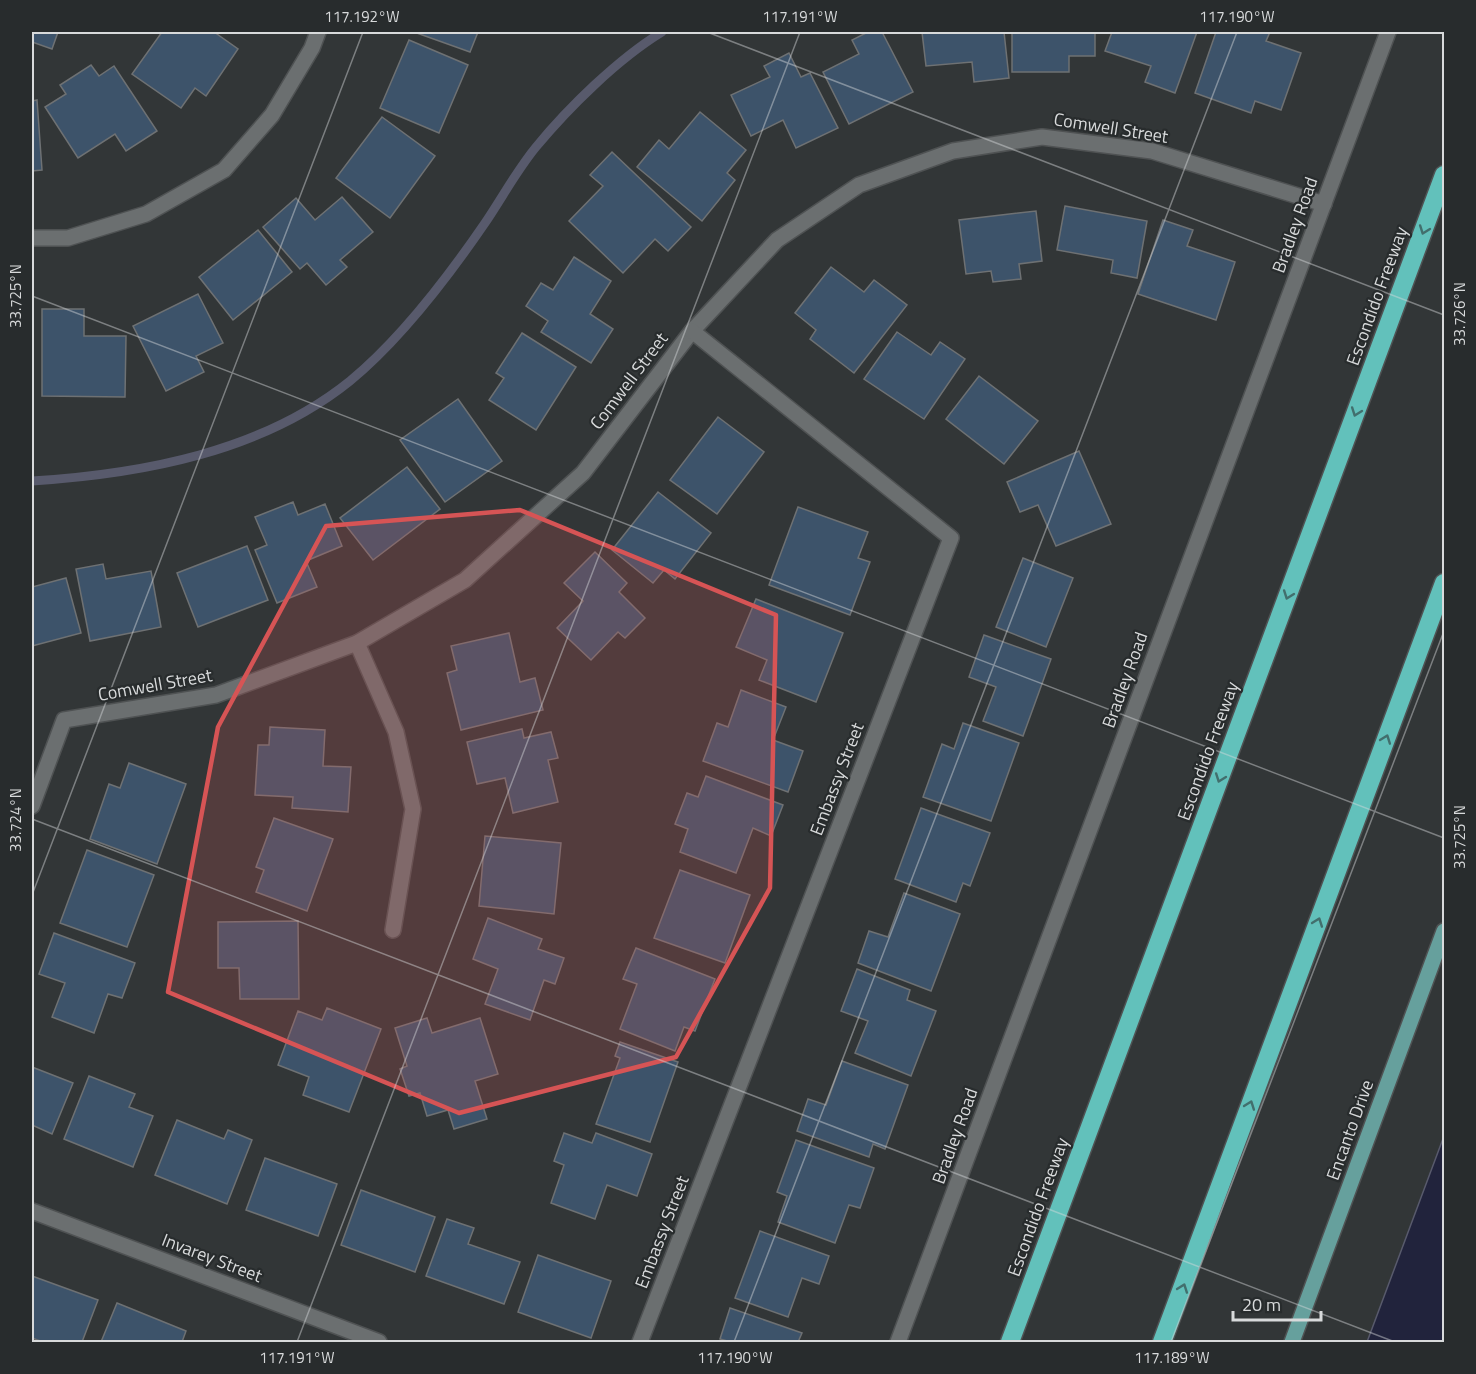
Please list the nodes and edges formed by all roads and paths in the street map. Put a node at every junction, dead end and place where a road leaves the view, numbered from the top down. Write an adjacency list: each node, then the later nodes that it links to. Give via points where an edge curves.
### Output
1 (318, 32): 5 (street, via 272,115 224,170 146,214 68,238)
2 (1388, 32): 4 (street, Bradley Road)
3 (1444, 175): 16 (highway, Escondido Freeway, one-way to 16)
4 (1324, 204): 6 (street, Comwell Street, via 1152,151 1042,137 953,152 859,185 777,240); 15 (street, Bradley Road)
5 (32, 238)
6 (692, 330): 8 (street, Comwell Street, via 583,473 465,580); 14 (street, Embassy Street, via 951,538)
7 (1444, 583): 17 (highway, one-way to 7)
8 (357, 643): 9 (street, Comwell Street, via 216,695 64,720); 10 (street, via 396,732 414,808)
9 (32, 806)
10 (393, 930)
11 (1444, 931): 18 (main road, Encanto Drive)
12 (32, 1211): 13 (street, Invarey Street)
13 (378, 1342)
14 (640, 1342)
15 (898, 1342)
16 (1010, 1342)
17 (1162, 1342)
18 (1292, 1342)

